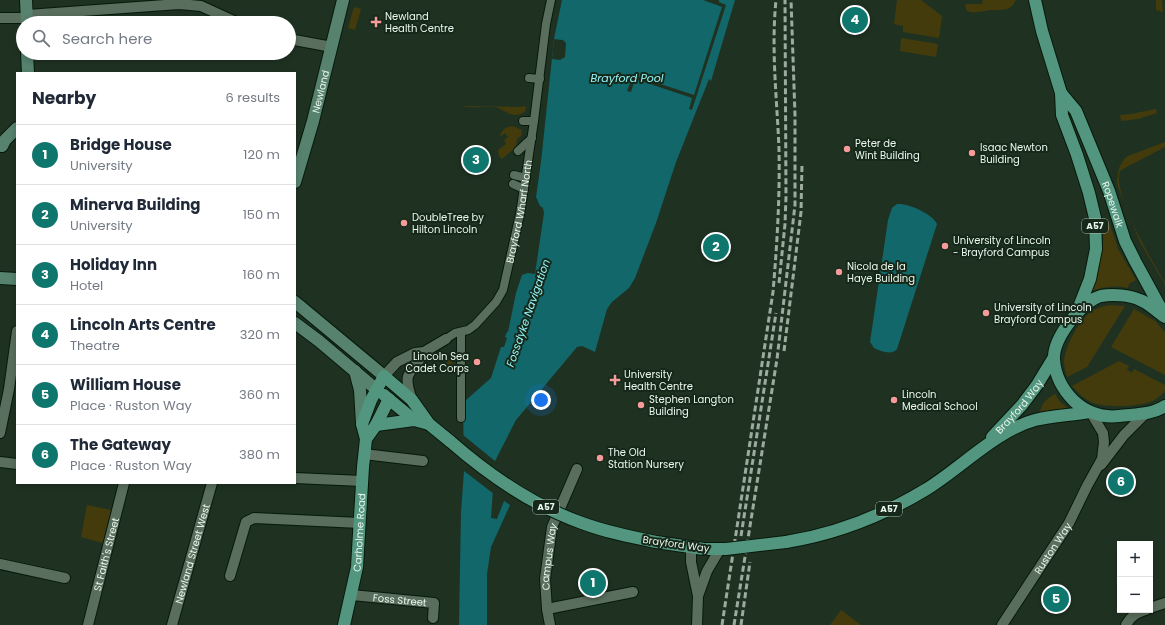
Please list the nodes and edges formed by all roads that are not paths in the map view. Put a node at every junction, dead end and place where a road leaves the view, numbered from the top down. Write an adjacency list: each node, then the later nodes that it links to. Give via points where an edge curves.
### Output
1 (26, 0): 5 (main road)
2 (343, 0): 11 (main road, Newland)
3 (551, 0): 15 (street, Brayford Wharf North)
4 (1035, 0): 16 (main road, Ropewalk / A57, via 1046,46)
5 (27, 16)
6 (56, 16): 7 (street, via 160,5 201,6)
7 (224, 16)
8 (0, 18): 9 (street)
9 (16, 19)
10 (296, 40): 11 (street)
11 (332, 47): 24 (main road, Newland)
12 (27, 60): 13 (main road)
13 (28, 72)
14 (529, 78): 15 (street)
15 (540, 78): 18 (street, Brayford Wharf North)
16 (1062, 94): 29 (main road, Ropewalk / A57, via 1062,116 1077,155 1095,218 1096,249 1090,278); 30 (main road, Ropewalk / A57, via 1076,110 1109,191 1125,240)
17 (523, 121): 18 (street)
18 (534, 121): 20 (street, Brayford Wharf North)
19 (16, 136): 21 (main road)
20 (532, 138): 22 (street); 23 (street, Brayford Wharf North)
21 (1, 147)
22 (518, 151)
23 (526, 178): 25 (street, Brayford Wharf North); 25 (street, via 513,180)
24 (296, 179)
25 (524, 189): 32 (street, Brayford Wharf North, via 502,294 475,325)
26 (0, 278): 27 (main road)
27 (16, 279)
28 (296, 303): 38 (main road)
29 (1077, 312): 30 (main road, via 1100,296 1117,295 1140,300); 36 (main road, via 1064,330)
30 (1165, 316)
31 (296, 324): 37 (main road)
32 (461, 332): 33 (street, Brayford Wharf North); 45 (street)
33 (446, 339): 35 (street, Brayford Wharf North)
34 (16, 345): 39 (street)
35 (424, 352): 38 (street, Brayford Wharf North, via 415,352 397,362); 42 (street, via 408,374)
36 (1054, 357): 44 (main road, via 1057,377 1064,392); 52 (main road, Brayford Way, via 1022,405)
37 (354, 370): 40 (main road); 47 (main road, via 360,390)
38 (386, 377): 40 (main road); 41 (main road); 42 (main road)
39 (13, 389): 50 (street)
40 (377, 390): 41 (main road); 47 (main road)
41 (389, 399): 46 (main road); 49 (main road, Carholme Road)
42 (412, 400): 48 (main road)
43 (1159, 410): 44 (main road, via 1115,416); 57 (street, Ruston Way, via 1124,435)
44 (1090, 413): 52 (main road, Brayford Way, via 1035,420 1011,430); 57 (street, Ruston Way, via 1103,433 1102,459)
45 (461, 418)
46 (414, 420): 48 (main road); 49 (main road)
47 (362, 424): 51 (main road, Carholme Road)
48 (429, 424): 64 (main road, Brayford Way / A57, bridge, via 512,489 544,506 582,523 612,532)
49 (376, 425): 51 (main road, Carholme Road)
50 (0, 428)
51 (366, 439): 53 (main road, Carholme Road)
52 (979, 451): 65 (main road, Brayford Way / A57, bridge, via 925,490 872,518 828,533 786,542)
53 (364, 454): 54 (street); 60 (main road, Carholme Road)
54 (423, 461)
55 (0, 462): 56 (street)
56 (16, 464)
57 (1097, 469): 82 (street, Ruston Way, via 1069,523)
58 (577, 470): 74 (street, Campus Way, via 552,527 545,579)
59 (296, 478): 60 (street)
60 (362, 481): 63 (main road, Carholme Road)
61 (124, 484): 77 (street, St Faith's Street)
62 (212, 484): 78 (street, Newland Street West)
63 (360, 523): 67 (street, via 254,518 246,522); 70 (main road, Carholme Road)
64 (691, 548): 65 (main road, Brayford Way / A57); 71 (street, via 691,562)
65 (723, 549): 71 (street, via 707,570)
66 (0, 564): 68 (street)
67 (230, 576)
68 (65, 578)
69 (633, 592): 74 (street)
70 (352, 595): 76 (street, Foss Street, via 434,603); 79 (main road, Carholme Road)
71 (698, 596): 81 (street)
72 (1165, 603): 73 (street)
73 (1153, 607)
74 (547, 608): 80 (street, Campus Way)
75 (1138, 613): 83 (street, via 1129,618)
76 (433, 618)
77 (88, 625)
78 (172, 625)
79 (344, 625)
80 (550, 625)
81 (697, 625)
82 (1002, 625)
83 (1126, 625)

